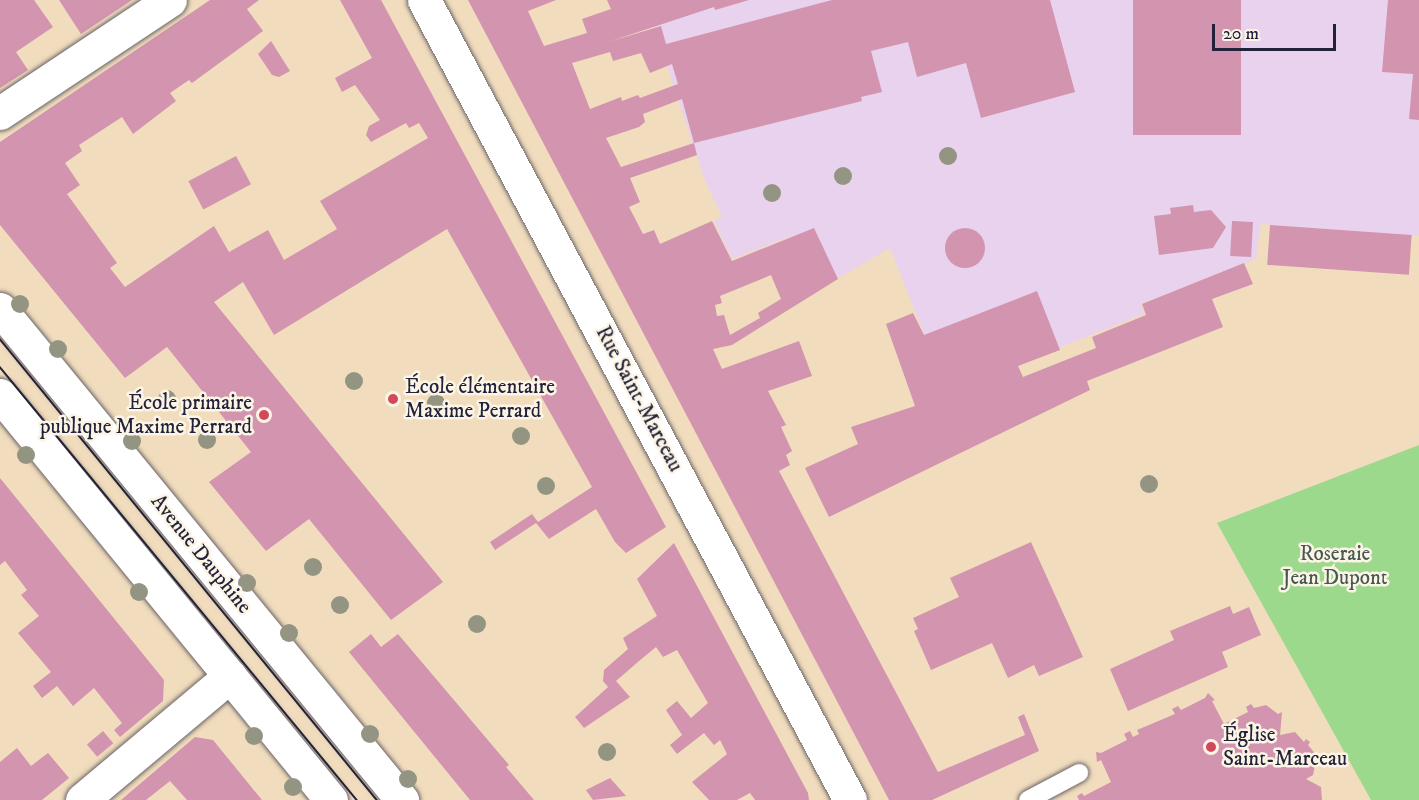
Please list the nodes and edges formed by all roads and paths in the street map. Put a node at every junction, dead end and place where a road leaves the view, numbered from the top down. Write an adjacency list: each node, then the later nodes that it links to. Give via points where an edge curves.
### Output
1 (170, 0): 3 (street)
2 (424, 0): 11 (street, Rue Saint-Marceau)
3 (0, 113)
4 (0, 309): 10 (street, Avenue Dauphine)
5 (0, 395): 6 (street)
6 (230, 676): 8 (street); 9 (street)
7 (1079, 773): 12 (lane)
8 (82, 800)
9 (332, 800)
10 (402, 800)
11 (850, 800)
12 (1028, 800)

